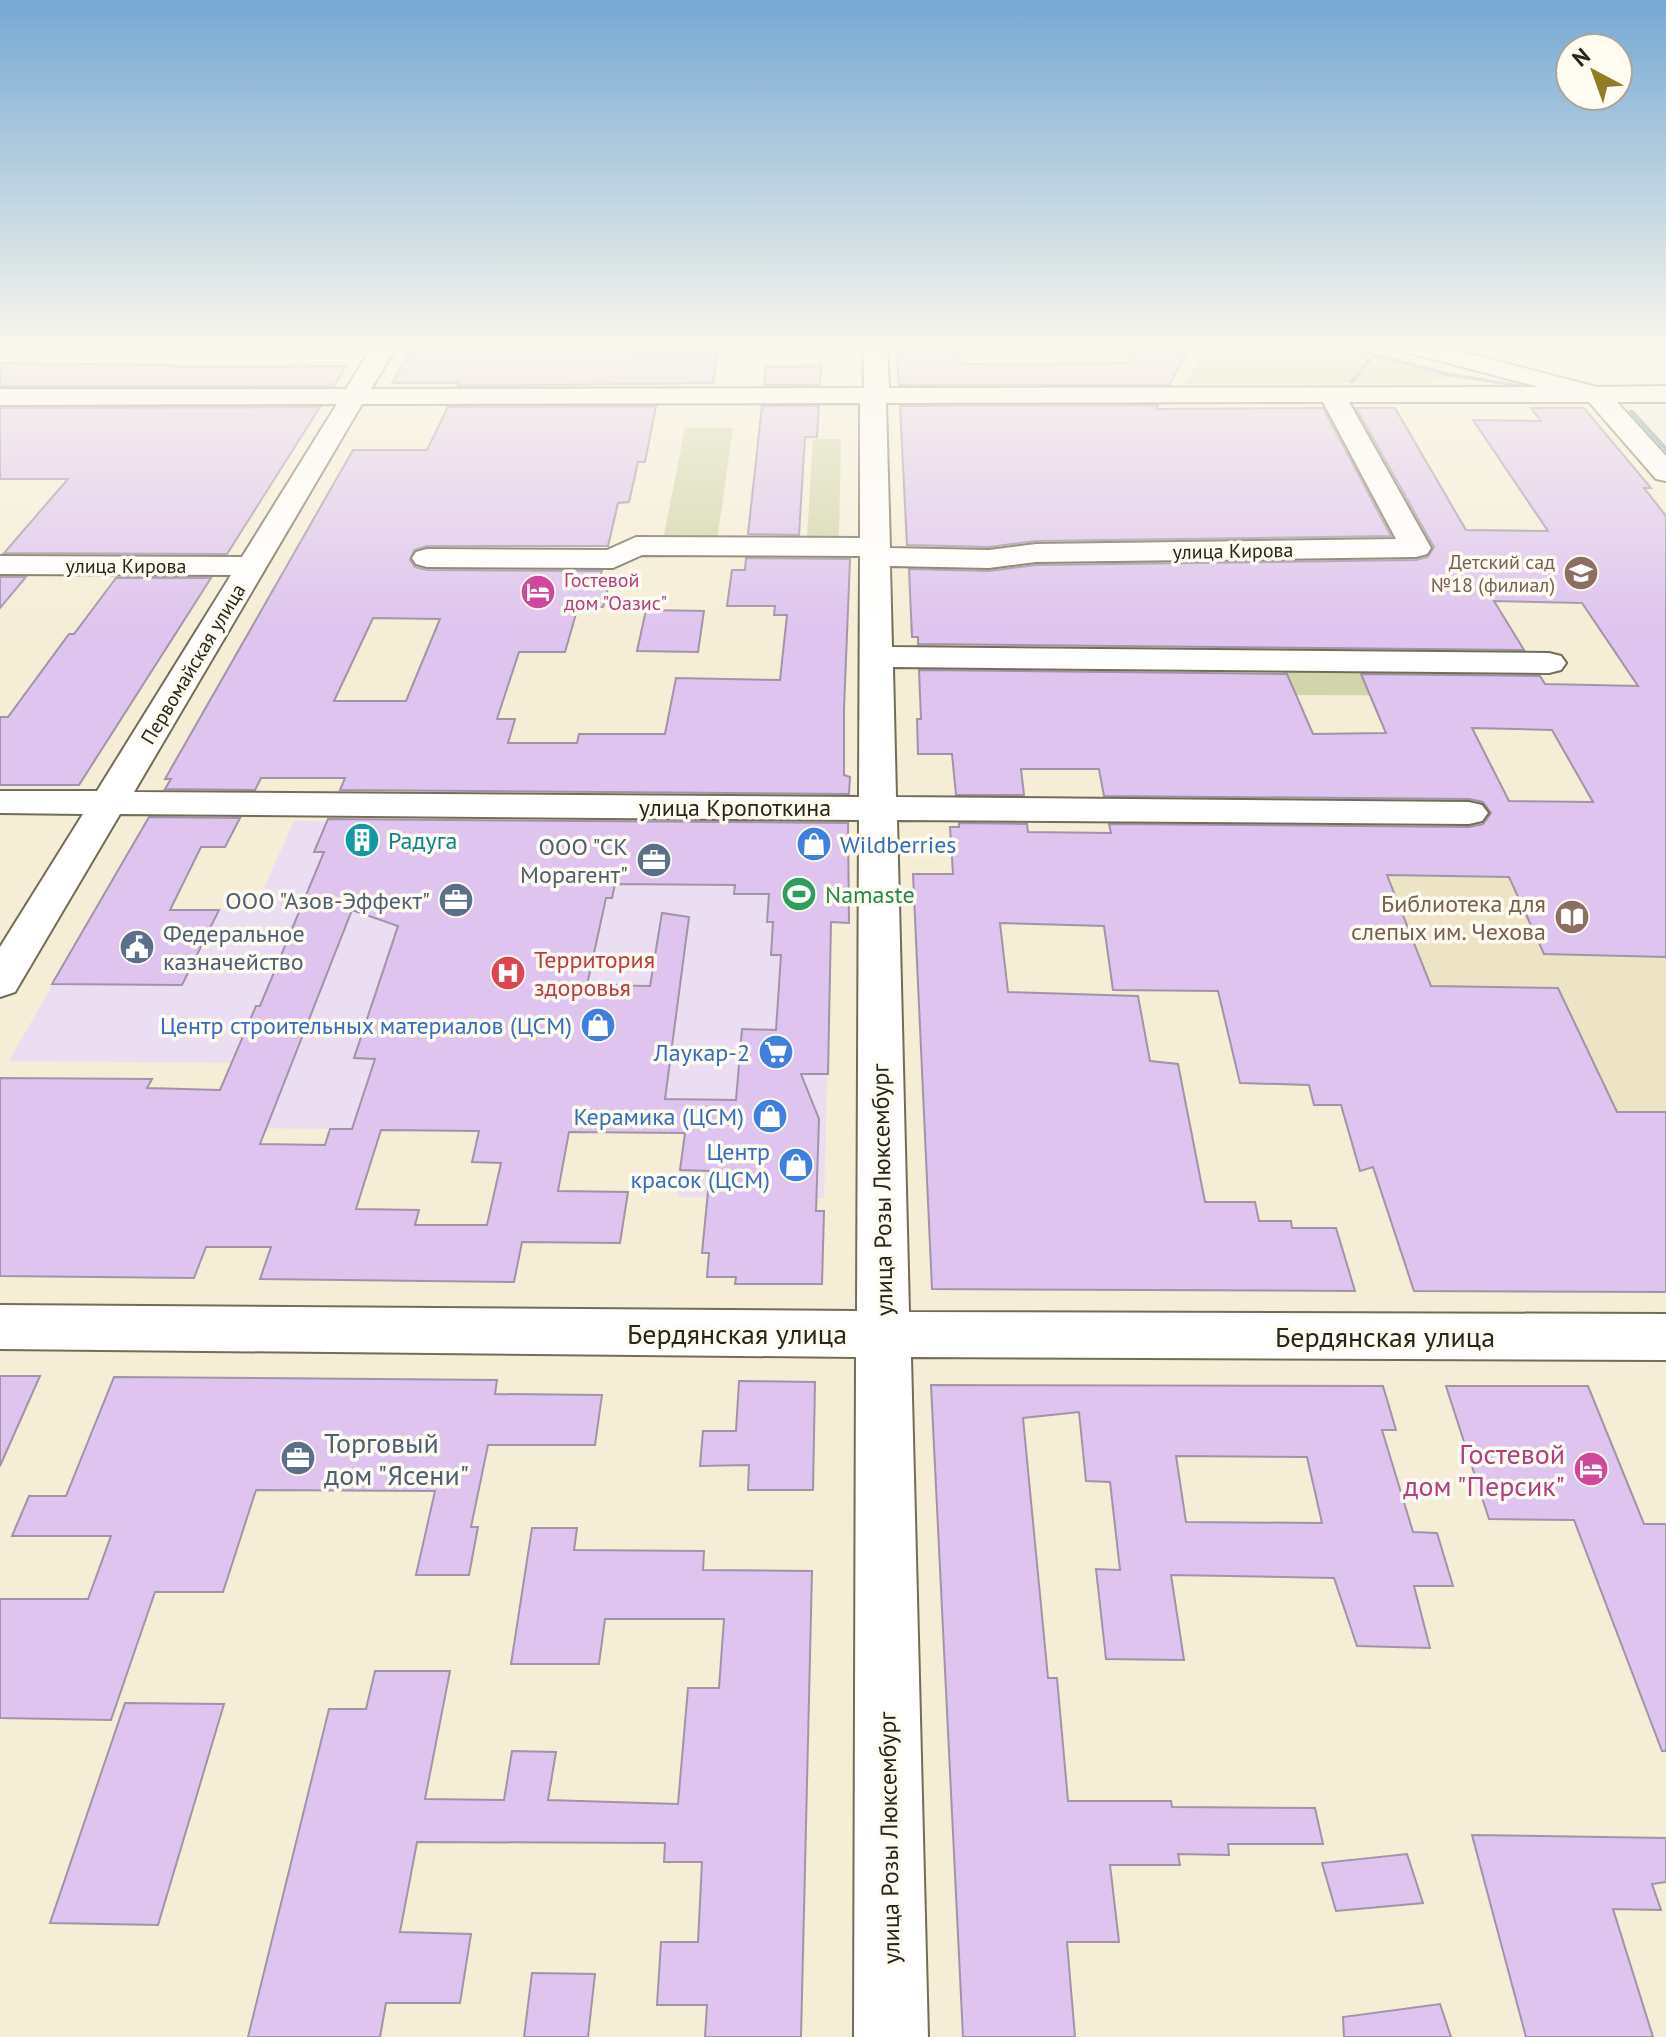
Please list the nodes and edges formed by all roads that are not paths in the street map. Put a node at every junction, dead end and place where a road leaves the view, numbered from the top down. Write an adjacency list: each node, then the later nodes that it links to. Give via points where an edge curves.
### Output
1 (330, 439): 9 (street, Первомайская улица)
2 (874, 439): 6 (street, улица Розы Люксембург)
3 (1356, 439): 6 (street, улица Кирова, via 1416,548 1036,553 989,559)
4 (1636, 439): 5 (street)
5 (1666, 473)
6 (875, 552): 7 (street, улица Кирова, via 636,546 613,559); 10 (street, улица Розы Люксембург)
7 (427, 558)
8 (0, 565): 9 (street, улица Кирова)
9 (253, 566): 13 (street, Первомайская улица)
10 (876, 657): 11 (street); 14 (street, улица Розы Люксембург)
11 (1549, 663)
12 (0, 802): 13 (street, улица Кропоткина)
13 (110, 802): 14 (street, улица Кропоткина); 16 (street, Первомайская улица)
14 (878, 808): 15 (street, улица Кропоткина); 18 (street, улица Розы Люксембург)
15 (1469, 813)
16 (0, 982)
17 (0, 1327): 18 (street, Бердянская улица)
18 (883, 1334): 19 (street, Бердянская улица); 20 (street, улица Розы Люксембург)
19 (1666, 1337)
20 (891, 2037)

